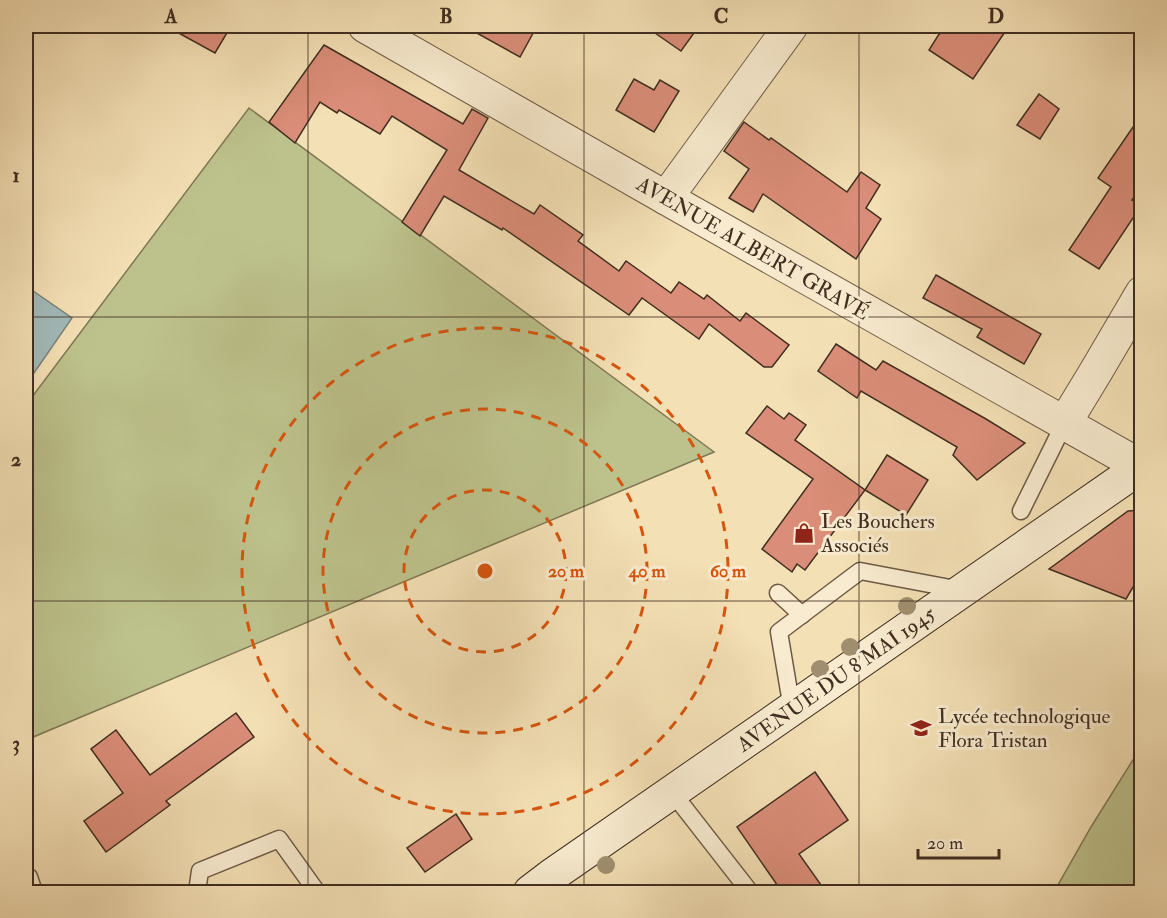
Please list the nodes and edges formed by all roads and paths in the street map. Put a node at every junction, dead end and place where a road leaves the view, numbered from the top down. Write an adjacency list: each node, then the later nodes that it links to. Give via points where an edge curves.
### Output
1 (365, 26): 3 (street, AVENUE ALBERT GRAVÉ)
2 (791, 26): 3 (street)
3 (666, 198): 5 (street, AVENUE ALBERT GRAVÉ)
4 (1142, 293): 5 (street)
5 (1064, 424): 6 (street, AVENUE ALBERT GRAVÉ); 7 (lane)
6 (1141, 467): 8 (street, AVENUE DU 8 MAI 1945)
7 (1021, 511)
8 (962, 591): 10 (lane, via 860,571); 11 (street, AVENUE DU 8 MAI 1945)
9 (778, 593): 10 (lane)
10 (802, 615): 11 (lane, via 779,632)
11 (792, 709): 12 (street, AVENUE DU 8 MAI 1945)
12 (672, 792): 15 (street, AVENUE DU 8 MAI 1945); 16 (lane)
13 (197, 892): 14 (lane, via 200,872 279,839)
14 (317, 892)
15 (530, 892)
16 (750, 892)

